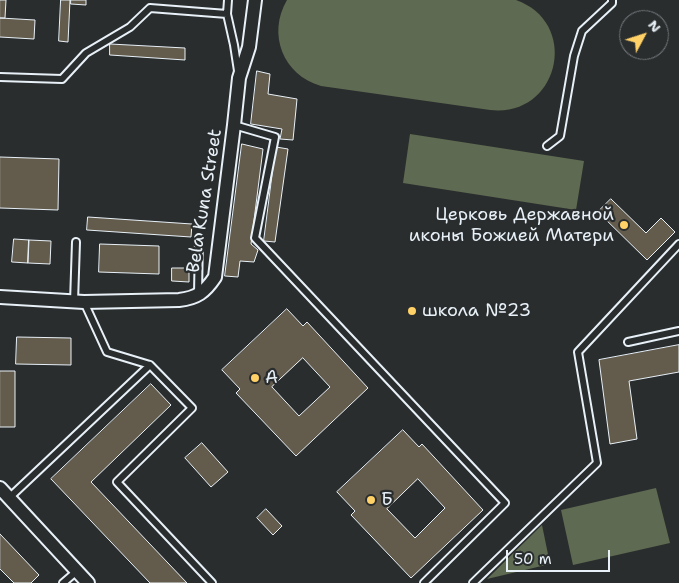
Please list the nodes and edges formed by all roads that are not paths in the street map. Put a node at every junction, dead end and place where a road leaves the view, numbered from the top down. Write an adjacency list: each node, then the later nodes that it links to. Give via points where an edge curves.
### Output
1 (228, 0): 4 (lane)
2 (255, 0): 6 (street, Bela Kuna Street, via 249,47)
3 (612, 0): 8 (lane, via 612,4 582,30 574,56 560,136)
4 (227, 14): 5 (lane, via 150,8 130,27 86,53 62,80); 6 (lane)
5 (0, 77)
6 (239, 78): 7 (street, Bela Kuna Street)
7 (234, 125): 12 (street, Bela Kuna Street, via 215,277); 24 (lane, via 275,137 255,238 505,503)
8 (547, 146)
9 (199, 238): 12 (lane)
10 (76, 242): 14 (lane)
11 (679, 244): 25 (lane, via 578,352 596,463)
12 (198, 296): 14 (street, Bela Kuna Street, via 180,300)
13 (0, 297): 14 (street, Bela Kuna Street)
14 (79, 302): 17 (lane, via 107,352)
15 (679, 331): 16 (lane)
16 (628, 342)
17 (150, 365): 19 (lane); 23 (lane, via 192,408 117,482)
18 (0, 488): 19 (street)
19 (9, 498): 20 (street)
20 (77, 571): 21 (lane); 22 (street)
21 (62, 583)
22 (88, 583)
23 (212, 583)
24 (424, 583)
25 (473, 583)

